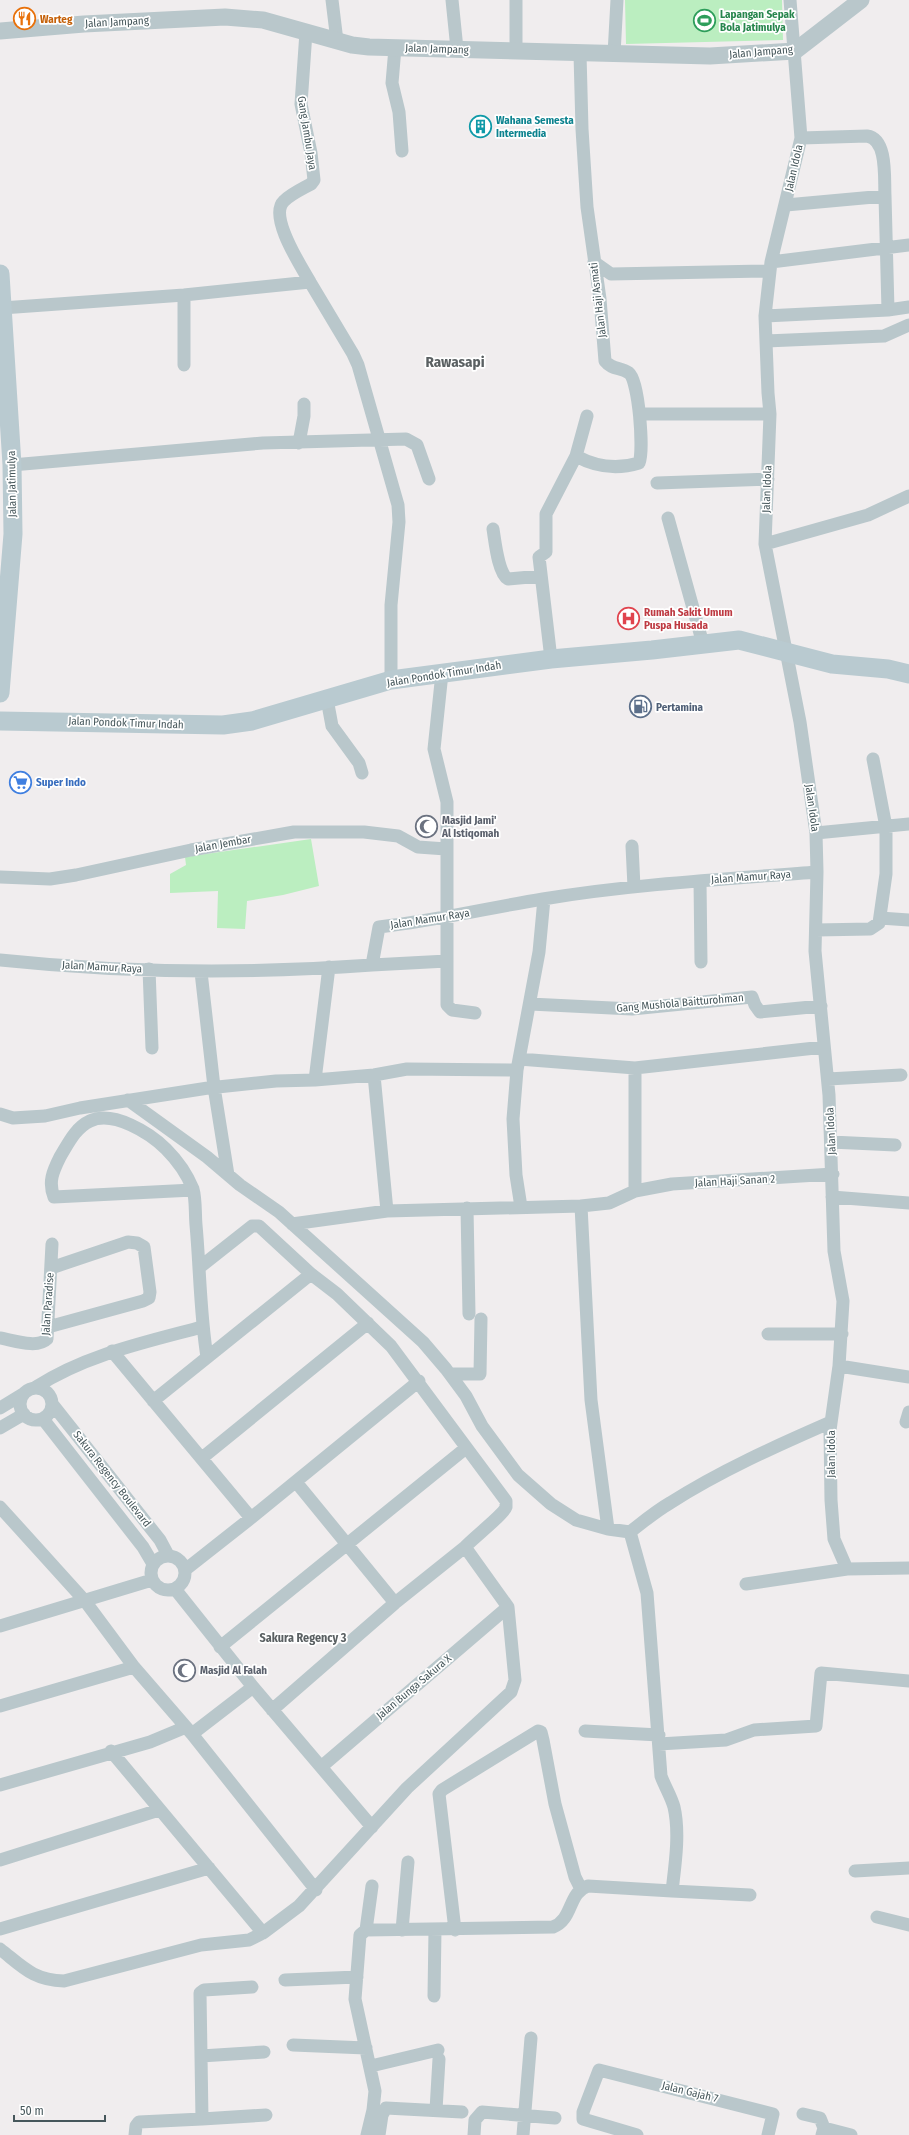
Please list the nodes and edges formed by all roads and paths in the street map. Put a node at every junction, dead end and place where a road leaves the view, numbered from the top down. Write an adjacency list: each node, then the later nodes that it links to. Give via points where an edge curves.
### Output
1 (332, 0): 9 (street)
2 (452, 0): 11 (street)
3 (516, 0): 13 (street)
4 (617, 0): 15 (street)
5 (790, 0): 12 (street, Jalan Idola)
6 (861, 0): 12 (street, Jalan Jampang)
7 (0, 31): 8 (street, Jalan Jampang, via 225,17 263,20)
8 (306, 32): 9 (street, Jalan Jampang); 25 (street, Gang Jambu Jaya, via 301,104 314,180 284,201 279,211 287,239)
9 (337, 41): 10 (street, Jalan Jampang, via 352,45)
10 (395, 48): 11 (street, Jalan Jampang); 17 (street, via 392,82 399,112)
11 (457, 49): 13 (street, Jalan Jampang)
12 (795, 51): 15 (street, Jalan Jampang, via 710,56); 16 (street, Jalan Idola)
13 (516, 52): 14 (street, Jalan Jampang)
14 (580, 54): 15 (street, Jalan Jampang); 22 (street, Jalan Haji Asmati, via 587,207)
15 (614, 54)
16 (801, 138): 18 (street, via 875,138 881,146); 19 (street, Jalan Idola)
17 (402, 151)
18 (885, 196): 19 (street); 21 (street)
19 (786, 205): 23 (street, Jalan Idola)
20 (909, 245): 21 (street)
21 (887, 247): 23 (street); 29 (street)
22 (594, 262): 23 (street, via 611,274); 36 (street, Jalan Haji Asmati, via 605,360 610,366 628,372 633,378)
23 (770, 266): 30 (street, Jalan Idola)
24 (0, 274): 28 (main road, Jalan Jatimulya)
25 (310, 282): 26 (street); 40 (street, via 353,354 369,398)
26 (184, 295): 28 (street); 34 (street)
27 (909, 307): 29 (street)
28 (2, 308): 32 (main road, Jalan Jatimulya)
29 (888, 310): 30 (street)
30 (765, 316): 33 (street, Jalan Idola)
31 (909, 325): 33 (street, via 884,336)
32 (2, 338): 39 (main road, Jalan Jatimulya)
33 (766, 341): 37 (street, Jalan Idola)
34 (184, 365)
35 (304, 404): 41 (street)
36 (640, 414): 37 (street); 42 (street, Jalan Haji Asmati, via 642,456 639,463 628,466 597,466)
37 (770, 414): 45 (street, Jalan Idola)
38 (587, 416): 42 (street)
39 (5, 428): 43 (main road, Jalan Jatimulya)
40 (380, 440): 41 (street); 44 (street, via 412,441 417,445); 59 (street, via 400,513 391,605)
41 (298, 443): 43 (street, via 263,443)
42 (576, 456): 51 (street, via 546,514 546,552 539,557)
43 (12, 465): 60 (main road, Jalan Jatimulya, via 11,563)
44 (429, 479)
45 (768, 479): 46 (street); 50 (street, Jalan Idola)
46 (657, 483)
47 (909, 496): 50 (street, via 868,515)
48 (668, 518): 52 (street)
49 (493, 529): 51 (street, via 504,577 508,580)
50 (765, 544): 53 (street, Jalan Idola)
51 (541, 576): 54 (street)
52 (703, 644): 53 (main road, Jalan Pondok Timur Indah, via 739,640); 54 (main road, Jalan Pondok Timur Indah)
53 (785, 652): 56 (main road, Jalan Pondok Timur Indah, via 832,664); 67 (street, Jalan Idola, via 800,722)
54 (551, 659): 57 (main road, Jalan Pondok Timur Indah)
55 (909, 667): 56 (main road, Jalan Pondok Timur Indah)
56 (888, 669): 58 (main road, Jalan Pondok Timur Indah)
57 (442, 673): 59 (main road, Jalan Pondok Timur Indah); 69 (street, via 434,749 447,802)
58 (909, 674)
59 (391, 680): 61 (main road, Jalan Pondok Timur Indah)
60 (0, 692)
61 (327, 699): 62 (main road, Jalan Pondok Timur Indah, via 252,721 223,725); 64 (street, via 332,726 357,761)
62 (0, 721)
63 (873, 759): 66 (street)
64 (362, 773)
65 (909, 824): 66 (street)
66 (886, 827): 67 (street); 76 (street, via 886,874)
67 (816, 834): 70 (street, Jalan Idola)
68 (632, 846): 73 (street)
69 (446, 850): 71 (street, Jalan Jembar, via 418,847 398,836 294,832 50,879); 75 (street)
70 (817, 872): 72 (street, Jalan Mamur Raya); 78 (street, Jalan Idola)
71 (0, 877)
72 (700, 881): 73 (street, Jalan Mamur Raya); 81 (street)
73 (634, 887): 74 (street, Jalan Mamur Raya)
74 (544, 899): 75 (street, Jalan Mamur Raya); 86 (street, via 539,952)
75 (447, 918): 80 (street); 82 (street, Jalan Mamur Raya, via 379,926)
76 (880, 918): 77 (street); 78 (street, via 877,925 870,928)
77 (909, 920)
78 (816, 930): 87 (street, Jalan Idola, via 815,951)
79 (0, 960): 84 (street, Jalan Mamur Raya)
80 (447, 961): 82 (street); 88 (street, via 448,1007 452,1010)
81 (701, 962)
82 (372, 964): 83 (street, Jalan Mamur Raya)
83 (329, 967): 85 (street, Jalan Mamur Raya); 96 (street)
84 (149, 969): 85 (street, Jalan Mamur Raya); 90 (street)
85 (201, 972): 97 (street)
86 (530, 1004): 87 (street, Gang Mushola Baitturohman, via 632,1009 752,997 760,1012); 91 (street)
87 (821, 1006): 89 (street, Jalan Idola)
88 (475, 1013)
89 (824, 1047): 92 (street); 95 (street, Jalan Idola)
90 (152, 1048)
91 (518, 1065): 92 (street); 93 (street, via 406,1069); 109 (street, via 513,1137)
92 (635, 1068): 105 (street)
93 (374, 1075): 96 (street); 111 (street)
94 (901, 1075): 95 (street)
95 (828, 1079): 100 (street, Jalan Idola)
96 (315, 1080): 97 (street, via 276,1081)
97 (214, 1088): 98 (street); 103 (street)
98 (128, 1100): 99 (street, via 45,1116 14,1118); 103 (street)
99 (0, 1114)
100 (831, 1142): 101 (street); 102 (street, Jalan Idola)
101 (895, 1145)
102 (833, 1174): 105 (street, Jalan Haji Sanan 2, via 672,1184); 106 (street, Jalan Idola)
103 (228, 1175): 112 (street, via 275,1208)
104 (193, 1190): 104 (street, via 54,1197 50,1180 70,1139 81,1127 91,1120 109,1118 124,1120 165,1148 179,1164); 114 (street)
105 (636, 1190): 108 (street, Jalan Haji Sanan 2, via 609,1203)
106 (832, 1197): 107 (street); 121 (street, Jalan Idola, via 834,1252 843,1301)
107 (909, 1203)
108 (580, 1206): 109 (street, Jalan Haji Sanan 2); 143 (street, via 591,1400)
109 (521, 1207): 110 (street, Jalan Haji Sanan 2)
110 (467, 1208): 111 (street, Jalan Haji Sanan 2); 126 (street, via 480,1374)
111 (387, 1211): 112 (street, Jalan Haji Sanan 2)
112 (292, 1224): 126 (street, via 389,1309 423,1342)
113 (52, 1244): 115 (street, Jalan Paradise)
114 (200, 1267): 116 (street, via 252,1226 259,1226); 119 (street)
115 (51, 1268): 118 (street, Jalan Paradise); 118 (street, via 128,1242 137,1243 144,1247 150,1292 149,1298 143,1301)
116 (311, 1274): 117 (street); 124 (street)
117 (368, 1323): 128 (street, via 391,1346); 139 (street)
118 (48, 1327): 122 (street, Jalan Paradise, via 47,1339 42,1343)
119 (202, 1327): 123 (street); 124 (street)
120 (768, 1334): 121 (street)
121 (842, 1334): 125 (street, Jalan Idola)
122 (0, 1338)
123 (112, 1352): 129 (street, via 54,1376); 131 (street)
124 (207, 1357): 131 (street)
125 (839, 1366): 127 (street); 136 (street, Jalan Idola)
126 (450, 1374): 143 (street, via 466,1396 482,1426 518,1475 565,1515)
127 (909, 1377)
128 (419, 1381): 138 (street); 140 (street)
129 (36, 1387): 130 (street); 132 (street, via 50,1394)
130 (23, 1394): 133 (street); 134 (street, via 20,1407)
131 (153, 1401): 139 (street)
132 (53, 1405): 135 (street, via 50,1413); 147 (street, Sakura Regency Boulevard, via 156,1534)
133 (0, 1408)
134 (24, 1414): 135 (street, via 33,1420); 137 (street)
135 (43, 1419): 148 (street, Sakura Regency Boulevard)
136 (831, 1422): 144 (street, via 783,1443 699,1486 669,1503); 150 (street, Jalan Idola, via 834,1539)
137 (0, 1428)
138 (466, 1448): 145 (street); 146 (street, via 506,1501 506,1507)
139 (202, 1458): 142 (street)
140 (296, 1482): 142 (street); 145 (street)
141 (0, 1507): 155 (street)
142 (251, 1518): 151 (street)
143 (608, 1529): 144 (street)
144 (630, 1532): 167 (street, via 647,1593)
145 (347, 1544): 156 (street); 159 (street)
146 (465, 1547): 156 (street); 157 (street)
147 (168, 1555): 148 (street); 151 (street, via 181,1560)
148 (153, 1564): 152 (street, via 150,1573)
149 (909, 1568): 150 (street)
150 (847, 1569): 153 (street)
151 (185, 1570): 154 (street, via 185,1580)
152 (152, 1580): 154 (street, via 161,1589); 155 (street)
153 (746, 1584)
154 (175, 1589): 159 (street)
155 (85, 1602): 158 (street); 160 (street)
156 (395, 1603): 164 (street)
157 (508, 1607): 169 (street, Jalan Bunga Sakura X); 172 (street, via 516,1680 511,1692 406,1788)
158 (0, 1626)
159 (220, 1647): 162 (street)
160 (134, 1667): 163 (street); 165 (street)
161 (909, 1681): 167 (street, via 821,1673 816,1726 754,1730 726,1740)
162 (252, 1687): 164 (street); 165 (street)
163 (0, 1706)
164 (272, 1710): 169 (street)
165 (189, 1730): 168 (street); 181 (street)
166 (585, 1731): 167 (street)
167 (659, 1739): 182 (street, via 661,1776 675,1816)
168 (111, 1752): 170 (street); 171 (street)
169 (321, 1767): 172 (street)
170 (0, 1785)
171 (159, 1810): 174 (street); 177 (street)
172 (372, 1827): 181 (street)
173 (909, 1856): 176 (street)
174 (0, 1860)
175 (408, 1862): 188 (street)
176 (909, 1867): 178 (street)
177 (209, 1868): 186 (street); 191 (street)
178 (855, 1871)
179 (372, 1886): 187 (street)
180 (581, 1889): 182 (street, via 588,1886 603,1886); 190 (street, via 564,1920 553,1927); 190 (street, via 575,1877 558,1812 541,1732 535,1732 438,1794)
181 (316, 1890): 191 (street, via 300,1906)
182 (672, 1891): 183 (street)
183 (750, 1895)
184 (876, 1917): 185 (street)
185 (909, 1925)
186 (0, 1929)
187 (366, 1930): 188 (street); 193 (street, via 360,1935)
188 (402, 1930): 189 (street)
189 (435, 1930): 190 (street); 196 (street)
190 (455, 1930)
191 (263, 1933): 192 (street, via 250,1940 201,1945 64,1980 34,1976)
192 (0, 1950)
193 (357, 1977): 194 (street); 199 (street, via 355,1999)
194 (285, 1980)
195 (252, 1988): 201 (street, via 201,1992)
196 (434, 1996)
197 (531, 2038): 207 (street)
198 (293, 2045): 199 (street)
199 (366, 2048): 202 (street)
200 (264, 2052): 201 (street)
201 (201, 2056): 209 (street)
202 (371, 2066): 203 (street, via 438,2055); 212 (street, via 375,2100)
203 (436, 2110): 204 (street); 213 (street, via 386,2108 382,2115)
204 (462, 2112)
205 (803, 2114): 210 (street, via 820,2118)
206 (266, 2115): 209 (street)
207 (524, 2115): 208 (street); 214 (street, via 482,2112 475,2120); 215 (street)
208 (555, 2118)
209 (202, 2119): 211 (street, via 140,2122)
210 (823, 2132): 218 (street)
211 (134, 2135)
212 (366, 2135)
213 (379, 2135)
214 (474, 2135)
215 (523, 2135)
216 (637, 2135): 217 (street, Jalan Gajah 7, via 583,2119 583,2112 598,2071 773,2114)
217 (768, 2135)
218 (851, 2135)

